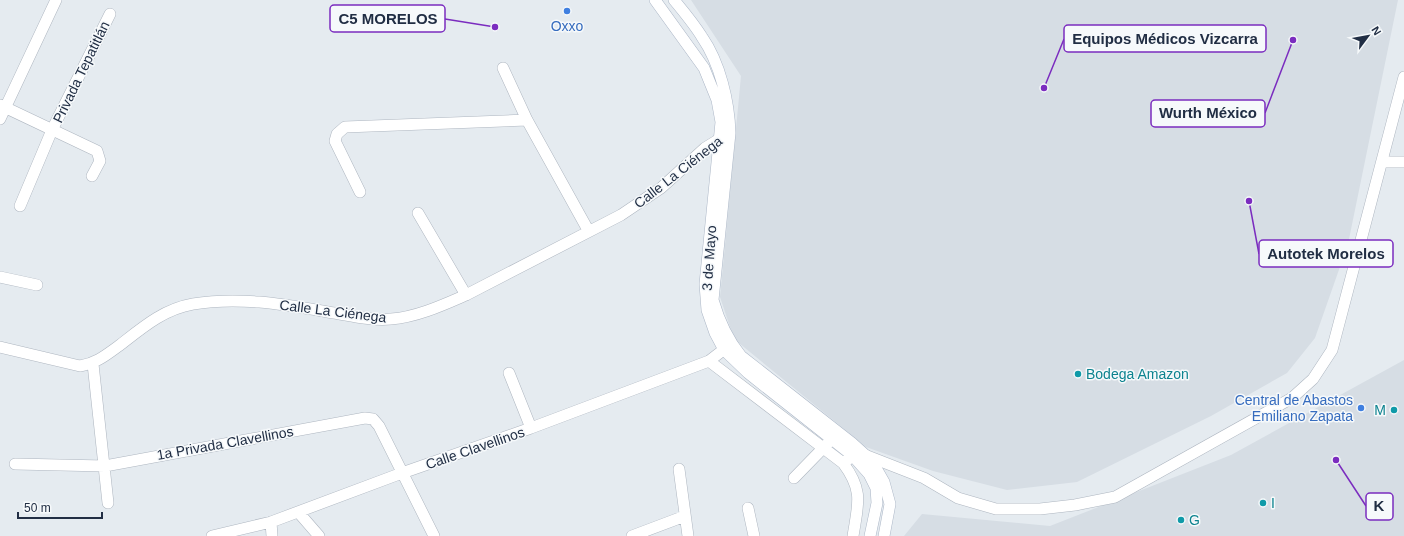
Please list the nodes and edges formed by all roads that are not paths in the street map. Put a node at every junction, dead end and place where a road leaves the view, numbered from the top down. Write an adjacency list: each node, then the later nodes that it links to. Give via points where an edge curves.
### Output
1 (56, 0): 7 (street)
2 (655, 0): 12 (street, 3 de Mayo, via 704,68 717,100 721,122)
3 (674, 0): 11 (street, via 703,37 713,56 725,93)
4 (110, 14): 10 (street, Privada Tepatitlán)
5 (503, 68): 9 (street)
6 (1404, 77): 13 (street)
7 (2, 106): 8 (street); 10 (street)
8 (0, 119)
9 (526, 120): 16 (street, via 345,127 337,134 335,141); 19 (street)
10 (52, 130): 15 (street, via 98,151 100,161); 17 (street, Privada Tepatitlán)
11 (730, 133): 12 (street, Calle La Ciénega); 24 (street, via 713,300)
12 (719, 138): 19 (street, Calle La Ciénega, via 661,188 621,215); 24 (street, 3 de Mayo, via 705,284 707,310 715,333)
13 (1382, 162): 14 (street); 31 (street, via 1332,350 1312,379 1292,398 1115,498 1075,505 1040,509 996,509 958,498 911,473)
14 (1404, 162)
15 (92, 176)
16 (360, 192)
17 (20, 206)
18 (418, 212): 22 (street)
19 (588, 230): 22 (street, Calle La Ciénega)
20 (0, 277): 21 (street)
21 (37, 285)
22 (466, 295): 26 (street, Calle La Ciénega, via 440,306 391,319 358,317 248,300 191,304 169,311 151,321)
23 (0, 347): 26 (street, via 80,366)
24 (728, 347): 25 (street, Calle Clavellinos); 29 (street, 3 de Mayo, via 748,373); 31 (street)
25 (709, 361): 28 (street, Calle Clavellinos); 30 (street)
26 (93, 364): 35 (street)
27 (510, 372): 28 (street)
28 (531, 428): 37 (street, Calle Clavellinos)
29 (832, 438): 30 (street); 32 (street, 3 de Mayo)
30 (824, 448): 33 (street); 38 (street)
31 (865, 455): 32 (street); 53 (street, via 872,461 884,482 890,504)
32 (853, 456): 33 (street); 52 (street, 3 de Mayo, via 869,474 876,488 877,503)
33 (843, 463): 51 (street, via 854,477 859,497)
34 (15, 464): 35 (street, 1a Privada Clavellinos)
35 (105, 466): 37 (street, 1a Privada Clavellinos, via 365,418 373,419 379,426); 39 (street)
36 (679, 469): 42 (street)
37 (402, 473): 41 (street, Calle Clavellinos); 47 (street, 1a Privada Clavellinos)
38 (794, 478)
39 (108, 503)
40 (748, 508): 50 (street)
41 (299, 513): 43 (street, Calle Clavellinos); 46 (street)
42 (685, 516): 48 (street); 49 (street)
43 (271, 522): 44 (street, Calle Clavellinos); 45 (street)
44 (212, 536)
45 (272, 536)
46 (319, 536)
47 (434, 536)
48 (632, 536)
49 (688, 536)
50 (754, 536)
51 (853, 536)
52 (870, 536)
53 (884, 536)

